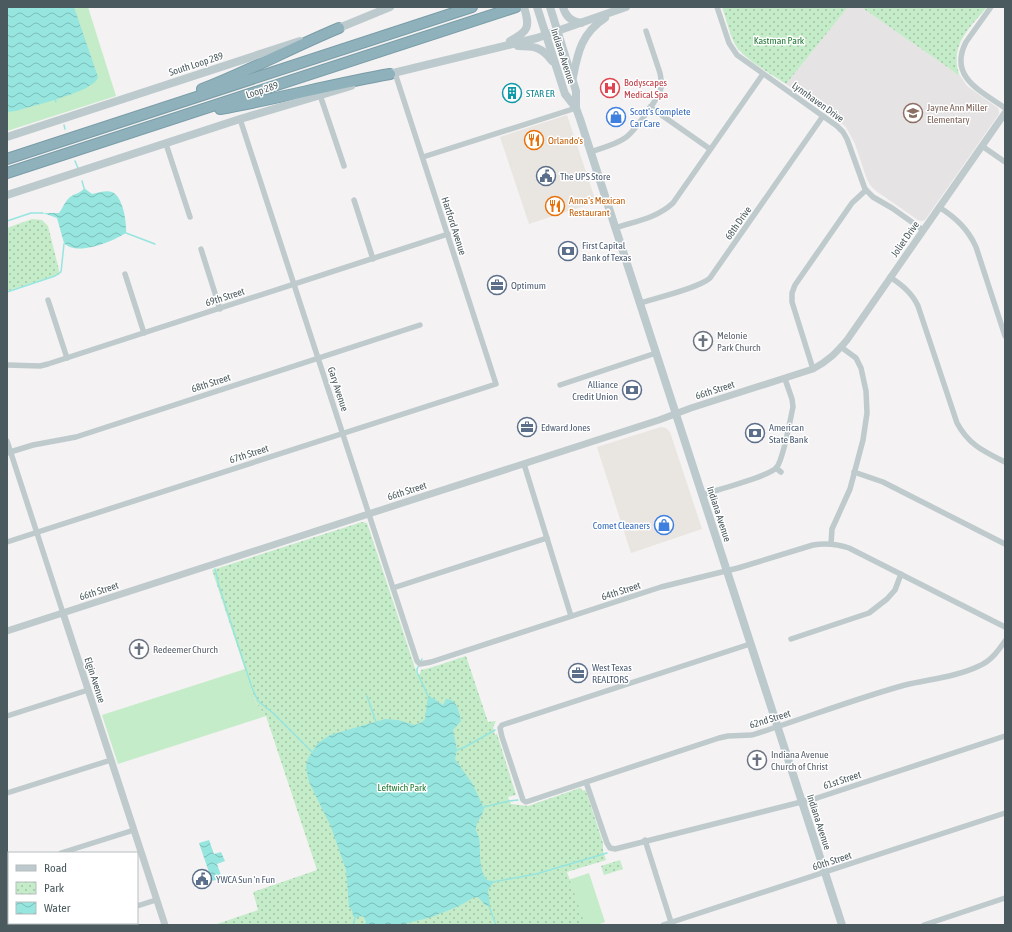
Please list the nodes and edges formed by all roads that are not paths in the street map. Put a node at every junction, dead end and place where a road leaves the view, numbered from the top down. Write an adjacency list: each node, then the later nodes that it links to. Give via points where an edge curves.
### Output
1 (390, 7): 11 (main road, South Loop 289)
2 (472, 7): 28 (highway, Loop 289)
3 (518, 7): 15 (main road, via 528,22 527,28 524,34); 25 (highway, Loop 289)
4 (536, 7): 14 (main road, Indiana Avenue)
5 (550, 7): 13 (main road, Indiana Avenue)
6 (563, 7): 10 (main road, via 569,19)
7 (717, 7): 18 (street, Lynnhaven Drive, via 733,50)
8 (991, 7): 23 (street, via 963,48 961,67 968,82)
9 (624, 8): 10 (main road); 19 (main road, via 596,24 587,34 577,54)
10 (582, 23): 13 (main road)
11 (339, 28): 28 (highway, via 249,69); 29 (main road, South Loop 289)
12 (646, 31): 21 (street, via 662,80 661,89)
13 (558, 32): 14 (main road); 19 (main road, Indiana Avenue)
14 (546, 36): 15 (main road); 16 (main road, Indiana Avenue)
15 (501, 46): 16 (main road, via 536,47); 17 (main road)
16 (554, 64): 22 (main road, Indiana Avenue, via 565,94)
17 (393, 73): 20 (main road); 25 (highway); 34 (street, Hartford Avenue)
18 (763, 74): 26 (street, Lynnhaven Drive); 32 (street)
19 (573, 80): 22 (main road, Indiana Avenue)
20 (320, 95): 27 (main road); 37 (street)
21 (650, 107): 32 (street); 33 (street, via 626,138)
22 (576, 108): 33 (main road, Indiana Avenue); 34 (street)
23 (1005, 108)
24 (1005, 113): 31 (street, Joliet Drive)
25 (180, 116): 38 (highway, Loop 289)
26 (823, 116): 39 (street, Lynnhaven Drive, via 843,132); 53 (street, 68th Drive, via 710,278 705,282)
27 (240, 119): 30 (main road); 51 (street, Gary Avenue)
28 (85, 133): 35 (highway, Loop 289)
29 (7, 137)
30 (166, 144): 40 (main road); 43 (street)
31 (982, 146): 36 (street); 42 (street, Joliet Drive)
32 (710, 149): 44 (street, via 667,208 654,216)
33 (590, 152): 44 (main road, Indiana Avenue)
34 (422, 157): 46 (street, Hartford Avenue)
35 (7, 159)
36 (1005, 162)
37 (344, 166)
38 (7, 173)
39 (866, 190): 45 (street, Lynnhaven Drive); 63 (street, via 852,204 792,293 792,302)
40 (7, 196)
41 (354, 200): 48 (street)
42 (939, 207): 45 (street, Joliet Drive); 57 (street, via 961,223 971,235)
43 (190, 217)
44 (615, 228): 53 (main road, Indiana Avenue)
45 (923, 230): 50 (street, Joliet Drive)
46 (448, 234): 48 (street, 69th Street); 65 (street, Hartford Avenue)
47 (201, 249): 54 (street)
48 (373, 259): 51 (street, 69th Street)
49 (125, 274): 56 (street)
50 (890, 278): 58 (street, Joliet Drive); 71 (street, via 914,297 961,431 981,450)
51 (295, 284): 54 (street, 69th Street); 61 (street, Gary Avenue)
52 (48, 300): 60 (street)
53 (640, 303): 59 (main road, Indiana Avenue)
54 (220, 309): 56 (street, 69th Street)
55 (420, 325): 61 (street, 68th Street)
56 (144, 333): 60 (street, 69th Street)
57 (1005, 336)
58 (841, 347): 63 (street, Joliet Drive, via 827,361); 73 (street, via 859,363 866,391 866,425)
59 (656, 353): 66 (street); 67 (main road, Indiana Avenue)
60 (67, 358): 62 (street, 69th Street, via 44,365)
61 (318, 358): 68 (street, Gary Avenue); 70 (street, 68th Street, via 82,435 33,445)
62 (7, 365)
63 (813, 369): 64 (street, 66th Street)
64 (785, 379): 67 (street, 66th Street); 74 (street, via 793,407 779,470)
65 (496, 384): 68 (street, 67th Street)
66 (560, 385)
67 (676, 414): 72 (street, 66th Street); 74 (main road, Indiana Avenue)
68 (343, 433): 75 (street, Gary Avenue); 76 (street, 67th Street)
69 (7, 441): 70 (street, Elgin Avenue)
70 (9, 453): 76 (street, Elgin Avenue)
71 (1005, 462)
72 (524, 464): 75 (street, 66th Street); 77 (street)
73 (854, 472): 79 (street, via 846,499 832,528); 80 (street, via 883,482)
74 (702, 495): 81 (main road, Indiana Avenue)
75 (369, 514): 83 (street, Gary Avenue); 84 (street, 66th Street)
76 (36, 532): 78 (street, 67th Street); 84 (street, Elgin Avenue)
77 (547, 538): 83 (street); 85 (street)
78 (7, 542)
79 (830, 544): 81 (street, 64th Street, via 813,544); 82 (street, 64th Street, via 849,548)
80 (1005, 544)
81 (727, 571): 85 (street, 64th Street, via 661,587); 90 (main road, Indiana Avenue)
82 (902, 574): 86 (street, 64th Street); 88 (street, via 895,590 870,613)
83 (393, 588): 91 (street, Gary Avenue)
84 (63, 613): 87 (street, 66th Street); 92 (street, Elgin Avenue)
85 (571, 616): 91 (street, 64th Street)
86 (1005, 627)
87 (7, 631)
88 (791, 639)
89 (1005, 641): 94 (street, 62nd Street, via 995,655 971,670 905,685)
90 (750, 644): 94 (main road, Indiana Avenue); 97 (street, 62nd Street, via 502,724 502,738 524,801)
91 (420, 664)
92 (88, 690): 93 (street); 96 (street, Elgin Avenue)
93 (7, 716)
94 (778, 727): 97 (street, 62nd Street, via 752,735 719,738); 99 (main road, Indiana Avenue)
95 (1005, 736): 99 (street, 61st Street)
96 (111, 760): 98 (street); 101 (street, Elgin Avenue)
97 (586, 782): 102 (street, 61st Street, via 606,843 610,848 615,849)
98 (7, 793)
99 (802, 801): 102 (street, 61st Street); 104 (main road, Indiana Avenue)
100 (1005, 813): 104 (street, 60th Street)
101 (134, 830): 103 (street); 106 (street, Elgin Avenue)
102 (645, 840): 108 (street)
103 (64, 852)
104 (825, 873): 108 (street, 60th Street); 111 (main road, Indiana Avenue)
105 (1005, 898): 112 (street)
106 (156, 900): 107 (street); 109 (street, Elgin Avenue)
107 (138, 906)
108 (671, 922): 110 (street, 60th Street)
109 (165, 925)
110 (663, 925)
111 (842, 925)
112 (924, 925)

